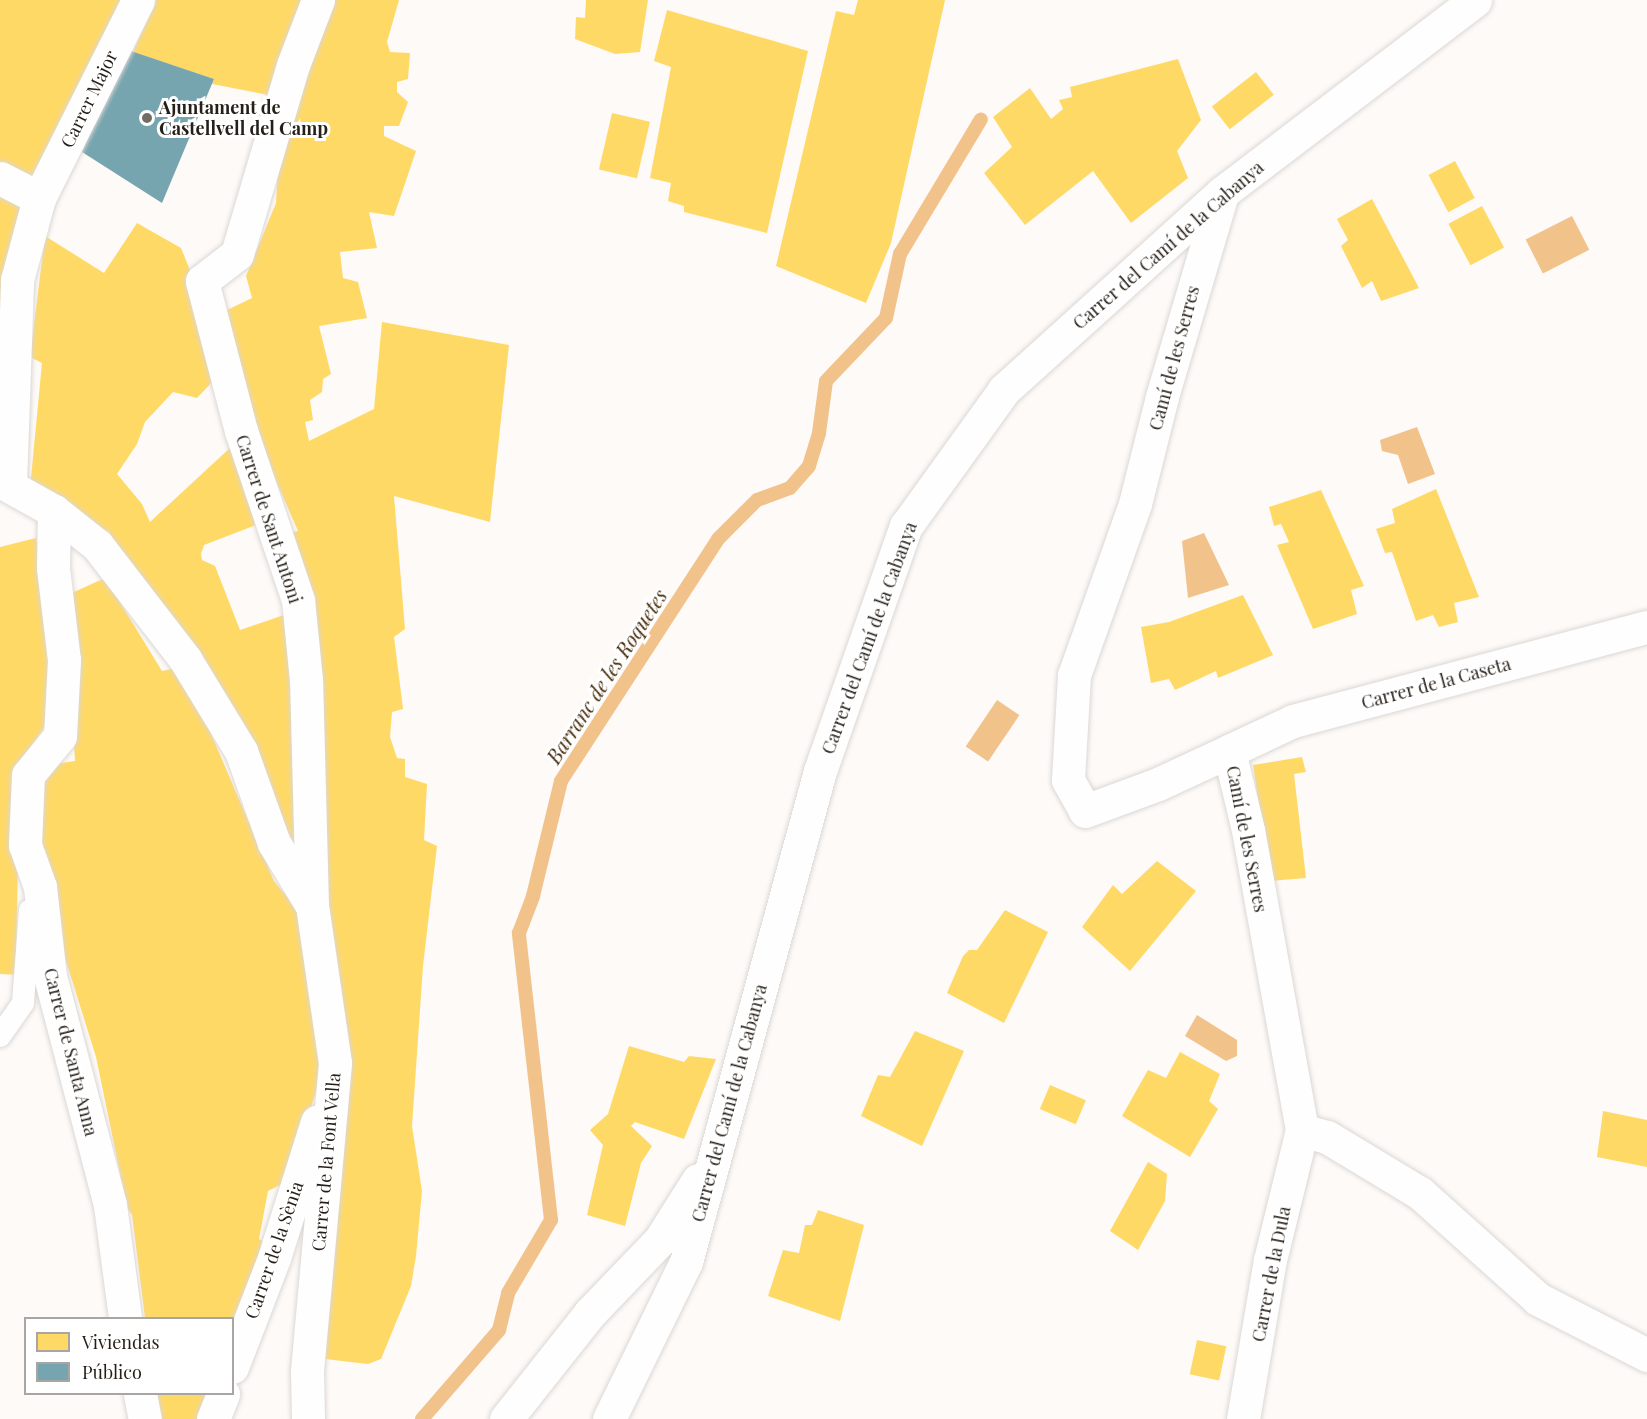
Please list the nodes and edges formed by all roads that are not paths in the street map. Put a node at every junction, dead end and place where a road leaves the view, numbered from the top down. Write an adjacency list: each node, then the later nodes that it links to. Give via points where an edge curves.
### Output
1 (138, 0): 6 (street, Carrer Major)
2 (318, 0): 12 (street, Carrer de Sant Antoni, via 292,65 237,254 202,281 241,431 298,600 306,680)
3 (1475, 0): 5 (street, Carrer del Camí de la Cabanya)
4 (0, 178): 6 (street)
5 (1222, 193): 10 (street, Camí de les Serres, via 1162,398 1136,504 1074,675 1068,780 1085,812); 16 (street, Carrer del Camí de la Cabanya, via 1004,390 906,526 820,771)
6 (39, 198): 7 (street, Carrer Major, via 17,280)
7 (5, 482): 8 (street)
8 (54, 511): 11 (street, Carrer de Santa Anna, via 53,568 64,660 60,736 28,775 25,845); 12 (street, via 97,545 184,659 241,751 274,843)
9 (1647, 627): 10 (street, Carrer de la Caseta, via 1293,721)
10 (1229, 751): 15 (street, Camí de les Serres, via 1248,830)
11 (31, 861): 13 (lane, via 23,1003); 17 (street, Carrer de Santa Anna, via 40,887 50,976 110,1205)
12 (312, 906): 14 (street, Carrer de la Font Vella)
13 (0, 1036)
14 (335, 1063): 19 (street, Carrer de la Sènia, via 274,1258); 24 (street, Carrer de la Font Vella, via 307,1371)
15 (1302, 1130): 18 (street, via 1327,1137 1420,1193 1538,1299); 27 (street, Carrer de la Dula, via 1270,1260)
16 (711, 1159): 25 (street, via 660,1240 590,1312); 26 (street, Carrer del Camí de la Cabanya, via 686,1262)
17 (125, 1317)
18 (1647, 1355)
19 (234, 1362)
20 (140, 1395): 22 (street)
21 (222, 1395): 23 (street)
22 (145, 1419)
23 (213, 1419)
24 (308, 1419)
25 (506, 1419)
26 (609, 1419)
27 (1243, 1419)

